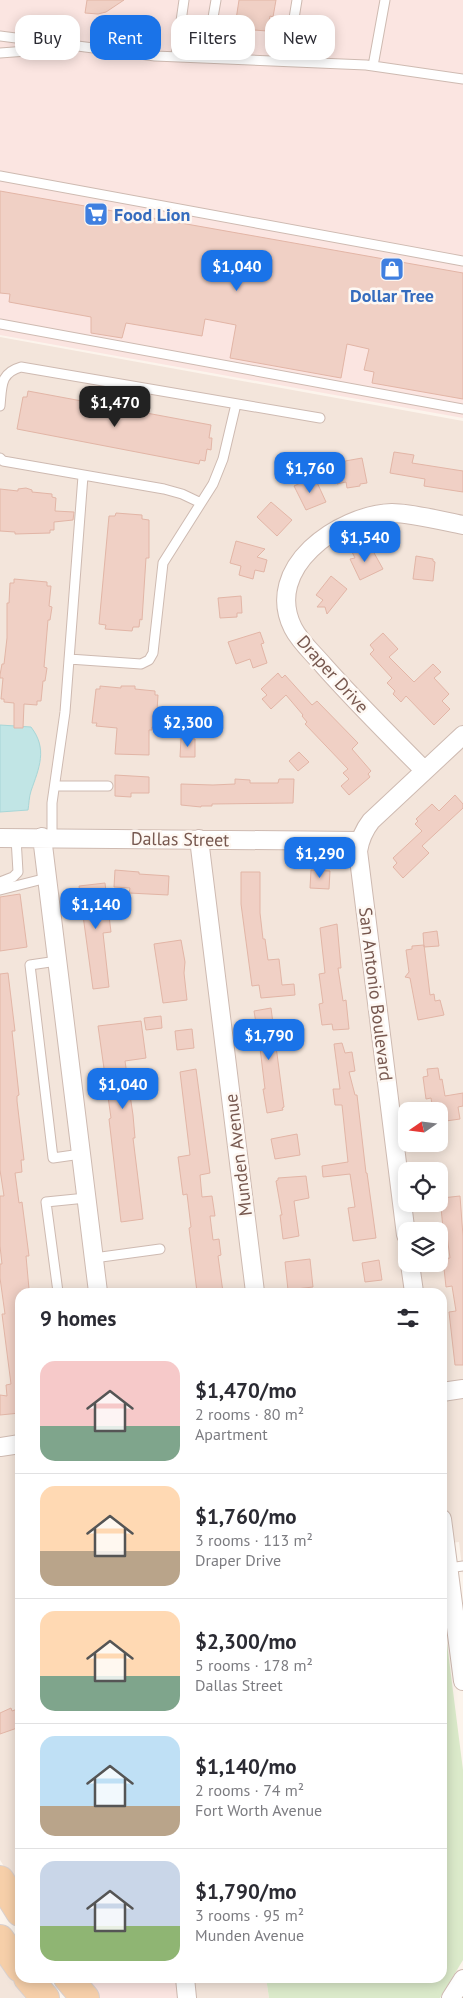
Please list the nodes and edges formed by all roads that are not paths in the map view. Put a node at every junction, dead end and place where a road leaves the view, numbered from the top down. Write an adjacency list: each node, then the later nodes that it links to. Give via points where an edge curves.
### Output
1 (184, 0): 5 (lane)
2 (216, 0): 6 (lane)
3 (297, 0): 12 (lane)
4 (385, 0): 13 (lane)
5 (182, 15)
6 (213, 15)
7 (2, 35): 8 (lane)
8 (87, 47): 9 (lane); 10 (lane)
9 (0, 53)
10 (171, 55)
11 (246, 60): 12 (lane)
12 (287, 62): 13 (lane)
13 (373, 66): 14 (lane)
14 (463, 79)
15 (0, 176): 16 (lane)
16 (463, 261)
17 (0, 324): 20 (lane)
18 (236, 404): 19 (lane, via 21,367 12,369 3,378); 21 (lane); 24 (lane, via 223,458)
19 (0, 406)
20 (463, 409)
21 (320, 418)
22 (0, 458): 23 (lane)
23 (83, 476): 24 (lane, via 164,489); 26 (lane)
24 (201, 503): 26 (lane, via 163,563 153,653 149,660 142,664)
25 (463, 524): 28 (street, Draper Drive, via 393,513 360,519 309,550 291,574 286,589 285,605 298,637)
26 (69, 660): 29 (lane)
27 (463, 735): 28 (street)
28 (424, 770): 34 (street, via 371,821)
29 (55, 786): 30 (lane); 31 (lane)
30 (108, 786)
31 (47, 837): 32 (street, Dallas Street); 33 (street, Dallas Street); 35 (street)
32 (8, 838): 36 (lane, via 18,872)
33 (199, 839): 34 (street, Dallas Street); 47 (street, Munden Avenue)
34 (360, 841): 41 (street, San Antonio Boulevard, via 358,851)
35 (47, 878): 37 (lane); 38 (street)
36 (0, 882)
37 (0, 890)
38 (57, 961): 39 (street); 39 (lane, via 30,965 54,1158)
39 (81, 1154): 40 (street)
40 (86, 1198): 43 (street); 45 (lane, via 46,1202)
41 (404, 1222)
42 (160, 1248): 43 (lane)
43 (94, 1258): 46 (street)
44 (411, 1272): 48 (street)
45 (57, 1288)
46 (98, 1288)
47 (255, 1288)
48 (413, 1288)
49 (463, 1389): 50 (street)
50 (447, 1391)
51 (0, 1447): 52 (street)
52 (15, 1448)
53 (447, 1536): 54 (street)
54 (456, 1567): 55 (street)
55 (459, 1620): 56 (street)
56 (462, 1673)
57 (0, 1939): 58 (main road)
58 (15, 1961)
59 (463, 1979): 66 (street)
60 (32, 1983): 63 (main road)
61 (72, 1983): 64 (main road)
62 (186, 1983): 65 (street)
63 (45, 1998)
64 (85, 1998)
65 (187, 1998)
66 (451, 1998)

